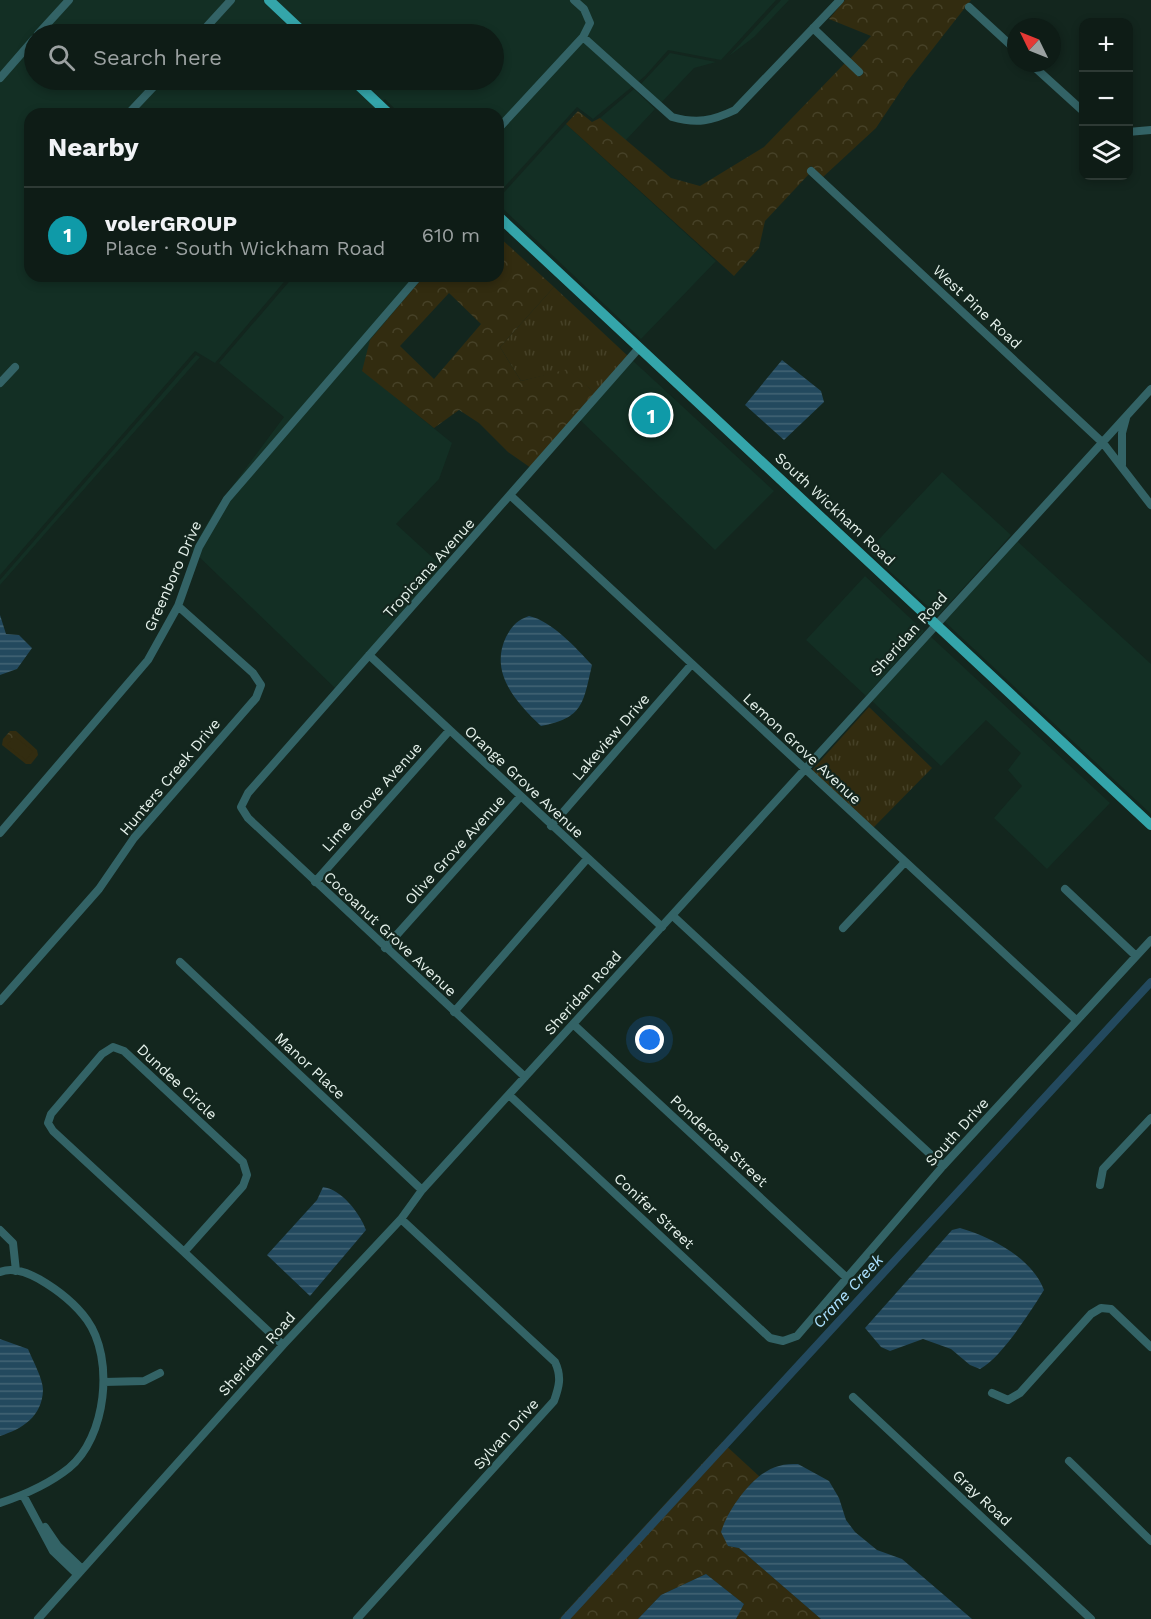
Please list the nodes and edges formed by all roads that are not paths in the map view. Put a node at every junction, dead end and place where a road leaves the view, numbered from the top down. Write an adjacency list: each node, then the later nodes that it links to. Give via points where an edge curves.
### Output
1 (69, 0): 7 (street)
2 (231, 0): 8 (street)
3 (268, 0): 9 (main road)
4 (574, 0): 11 (street, via 584,9 590,23)
5 (840, 0): 10 (street)
6 (969, 8): 12 (street)
7 (47, 24)
8 (209, 24)
9 (294, 24)
10 (813, 28): 11 (street, via 735,110 714,121 691,122 672,117 657,106); 14 (street)
11 (583, 37): 22 (street)
12 (1007, 42)
13 (24, 50): 16 (street)
14 (859, 72)
15 (1040, 72): 21 (street)
16 (0, 78)
17 (151, 90): 19 (street)
18 (364, 90): 20 (main road)
19 (134, 108)
20 (383, 108)
21 (1079, 108)
22 (504, 123)
23 (1151, 130): 24 (street)
24 (1133, 132)
25 (812, 171): 33 (street, West Pine Road)
26 (504, 222): 28 (main road, South Wickham Road)
27 (414, 282): 37 (street, Greenboro Drive, via 227,499 199,547)
28 (639, 348): 35 (street, Tropicana Avenue); 38 (main road, South Wickham Road)
29 (15, 368): 30 (street)
30 (0, 383)
31 (1151, 389): 32 (street, Sheridan Road)
32 (1127, 416): 33 (street, Sheridan Road); 34 (street, via 1122,433)
33 (1103, 443): 34 (street, West Pine Road); 38 (street, Sheridan Road)
34 (1122, 465): 36 (street, West Pine Road)
35 (511, 496): 39 (street, Tropicana Avenue); 40 (street, Lemon Grove Avenue)
36 (1151, 505)
37 (178, 606): 47 (street, Greenboro Drive, via 130,684); 59 (street, Hunters Creek Drive, via 253,673 261,685 256,698 134,838 99,889)
38 (936, 624): 42 (street, Sheridan Road); 45 (main road, South Wickham Road)
39 (369, 656): 41 (street, Orange Grove Avenue); 44 (street, Tropicana Avenue, via 248,793)
40 (692, 665): 42 (street, Lemon Grove Avenue); 46 (street, Lakeview Drive)
41 (449, 731): 43 (street, Orange Grove Avenue); 50 (street, Lime Grove Avenue)
42 (805, 770): 49 (street, Lemon Grove Avenue); 52 (street, Sheridan Road)
43 (520, 797): 46 (street, Orange Grove Avenue); 56 (street, Olive Grove Avenue)
44 (241, 807): 50 (street, Cocoanut Grove Avenue)
45 (1151, 825)
46 (551, 826): 48 (street, Orange Grove Avenue)
47 (0, 833)
48 (587, 859): 53 (street, Orange Grove Avenue); 60 (street)
49 (904, 862): 54 (street); 61 (street, Lemon Grove Avenue)
50 (315, 882): 56 (street, Cocoanut Grove Avenue)
51 (1065, 889): 57 (street)
52 (672, 916): 53 (street, Sheridan Road); 66 (street)
53 (662, 927): 62 (street, Sheridan Road)
54 (843, 928)
55 (1151, 940): 57 (street, South Drive)
56 (385, 948): 60 (street, Cocoanut Grove Avenue)
57 (1136, 956): 61 (street, South Drive)
58 (180, 962): 68 (street, Manor Place)
59 (0, 1001)
60 (454, 1012): 63 (street, Cocoanut Grove Avenue)
61 (1076, 1020): 66 (street, South Drive)
62 (573, 1024): 63 (street, Sheridan Road); 74 (street, Ponderosa Street)
63 (525, 1077): 64 (street, Sheridan Road)
64 (509, 1095): 68 (street, Sheridan Road); 76 (street, Conifer Street, via 770,1338)
65 (1151, 1118): 67 (street, via 1103,1169)
66 (943, 1166): 74 (street, South Drive)
67 (1100, 1185)
68 (422, 1190): 69 (street, Sheridan Road)
69 (401, 1219): 78 (street, Sheridan Road); 89 (street, Sylvan Drive, via 555,1362 560,1385 554,1401)
70 (0, 1230): 72 (street, via 13,1243)
71 (184, 1252): 71 (street, Dundee Circle, via 48,1123 51,1114 102,1054 114,1047 124,1051 243,1162 247,1175 243,1186); 78 (street, Dundee Circle)
72 (16, 1271): 73 (street); 80 (street, via 60,1291 88,1321 99,1348)
73 (0, 1272)
74 (847, 1278): 76 (street, South Drive, via 797,1336)
75 (1151, 1333): 77 (street)
76 (783, 1341)
77 (1148, 1344): 81 (street, via 1110,1310 1101,1308 1091,1314 1020,1393 1008,1400)
78 (282, 1345): 87 (street, Sheridan Road)
79 (160, 1373): 80 (street, via 144,1382)
80 (104, 1382): 84 (street, via 92,1436 70,1468)
81 (992, 1393)
82 (854, 1397): 90 (street, Gray Road)
83 (1069, 1461): 86 (street)
84 (26, 1494): 85 (street); 87 (street, via 44,1526)
85 (0, 1503)
86 (1151, 1541)
87 (79, 1571): 88 (street, Sheridan Road)
88 (38, 1619)
89 (357, 1619)
90 (1091, 1619)

